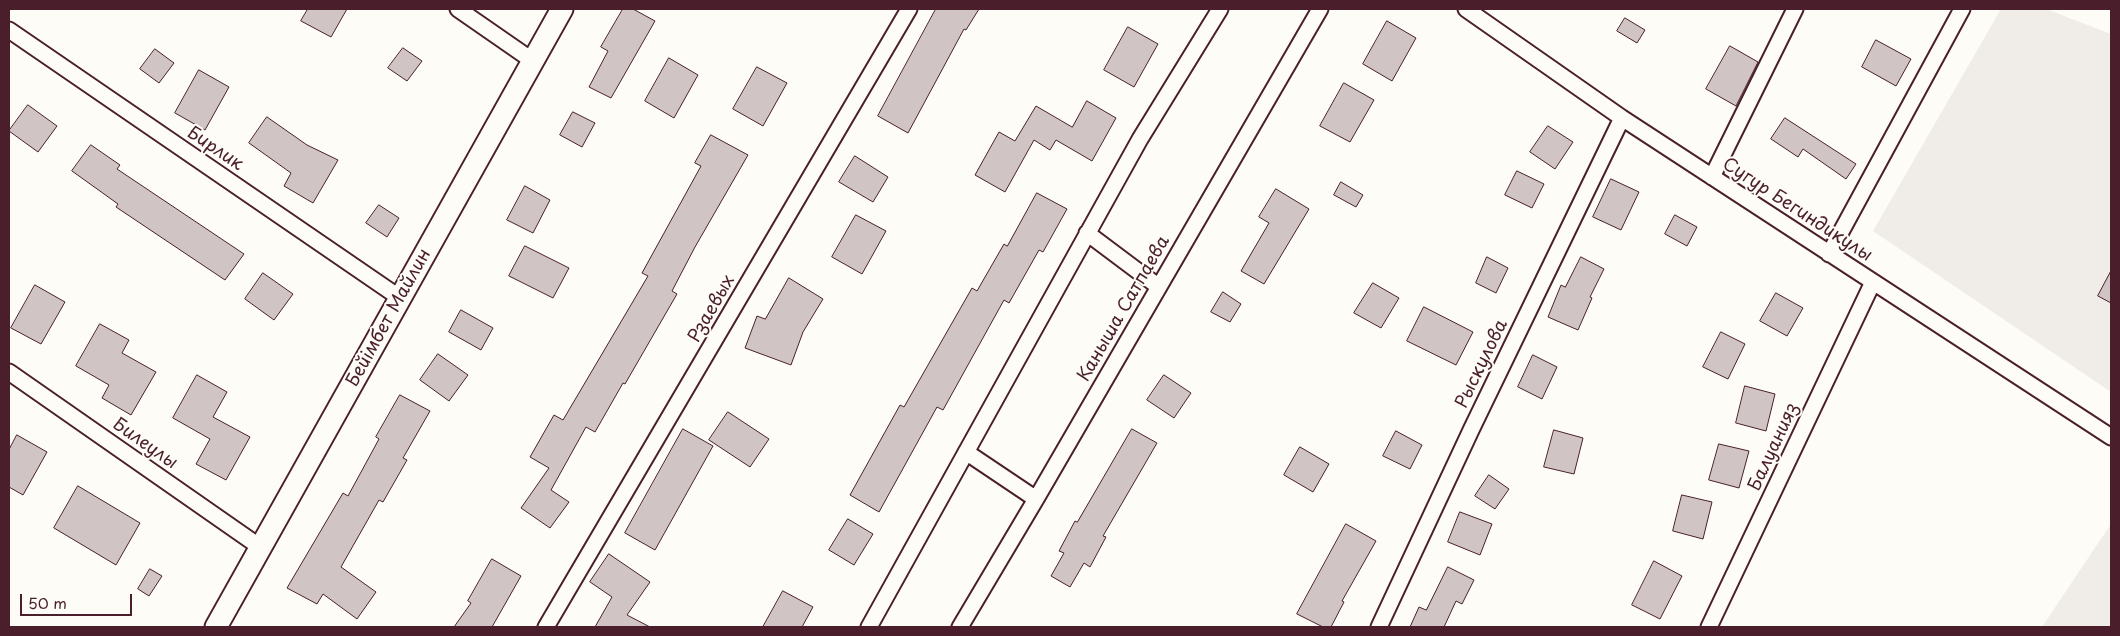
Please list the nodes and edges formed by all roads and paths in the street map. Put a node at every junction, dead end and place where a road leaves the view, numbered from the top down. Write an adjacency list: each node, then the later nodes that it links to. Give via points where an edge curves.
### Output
1 (458, 9): 10 (street)
2 (562, 9): 10 (street, Бейімбет Майлин)
3 (909, 9): 24 (street, Рзаевых)
4 (1220, 9): 13 (street, via 1140,139)
5 (1320, 9): 16 (street, Каныша Сатпаева)
6 (1466, 9): 11 (street, Сугур Бегиндикулы)
7 (1796, 9): 12 (street)
8 (1962, 9): 14 (street)
9 (9, 30): 17 (street, Бирлик)
10 (533, 61): 17 (street, Бейімбет Майлин)
11 (1622, 118): 12 (street, Сугур Бегиндикулы); 27 (street, Рыскулова)
12 (1712, 177): 14 (street, Сугур Бегиндикулы)
13 (1088, 233): 16 (street); 20 (street)
14 (1829, 254): 15 (street, Сугур Бегиндикулы)
15 (1872, 282): 19 (street, Сугур Бегиндикулы); 28 (street, Балуанияз)
16 (1159, 287): 21 (street, Каныша Сатпаева)
17 (400, 298): 22 (street, Бейімбет Майлин)
18 (9, 372): 22 (street, Билеулы)
19 (2111, 437)
20 (966, 452): 21 (street); 25 (street)
21 (1036, 499): 26 (street, Каныша Сатпаева)
22 (260, 547): 23 (street, Бейімбет Майлин)
23 (216, 627)
24 (546, 627)
25 (869, 627)
26 (960, 627)
27 (1379, 627)
28 (1709, 627)

